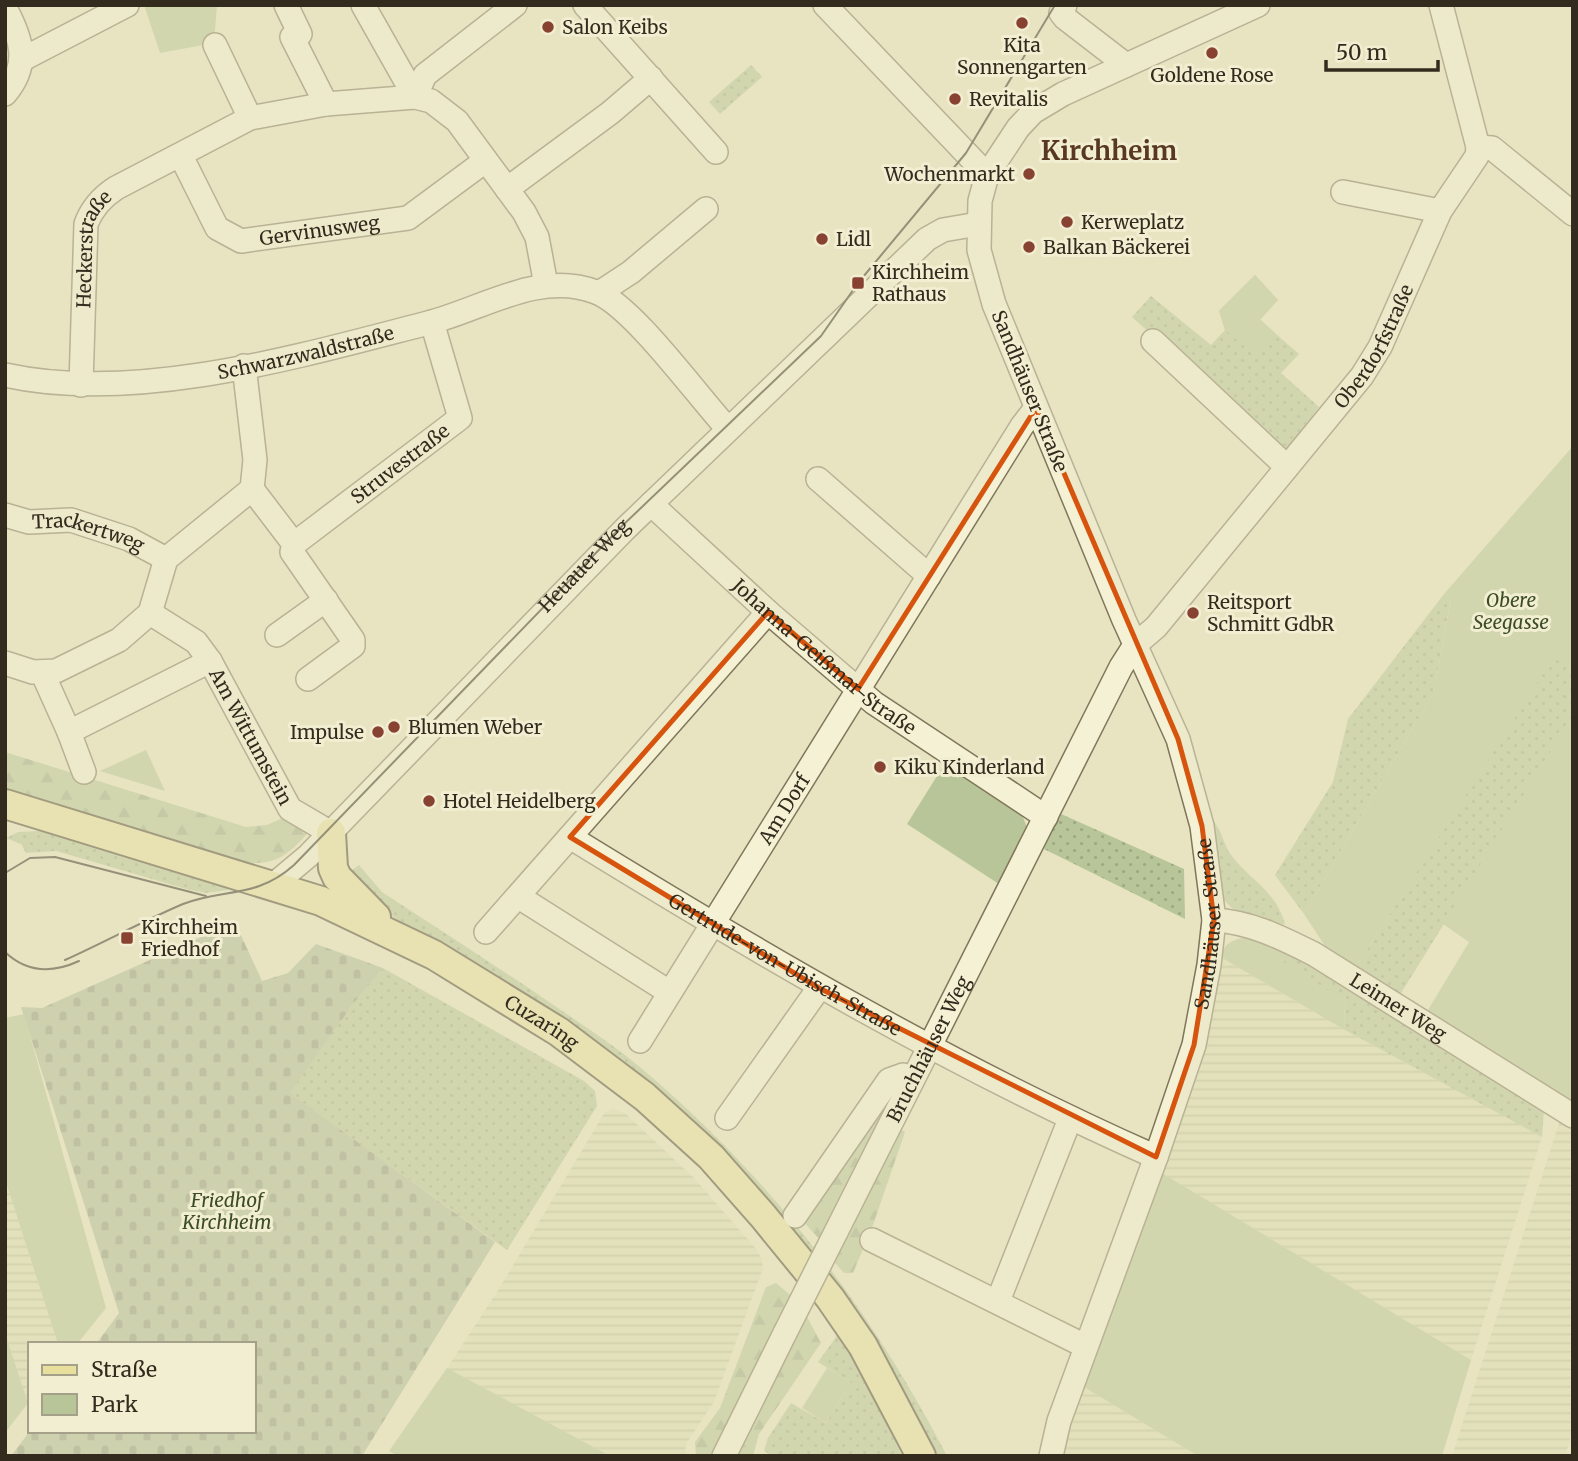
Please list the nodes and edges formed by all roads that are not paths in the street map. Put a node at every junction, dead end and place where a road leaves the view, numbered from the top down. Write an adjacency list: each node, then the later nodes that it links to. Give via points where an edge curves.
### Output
1 (127, 5): 12 (street)
2 (286, 5): 17 (street, via 300,34 292,37)
3 (363, 5): 16 (street)
4 (515, 5): 16 (street, via 425,75)
5 (584, 5): 14 (street)
6 (825, 5): 23 (street)
7 (1258, 5): 13 (street)
8 (1441, 5): 19 (street)
9 (5, 8): 12 (street, via 17,30)
10 (1063, 9): 13 (street)
11 (215, 45): 18 (street)
12 (23, 59): 15 (street, via 20,73)
13 (1126, 65): 23 (street, via 1033,112)
14 (650, 78): 20 (street); 24 (street)
15 (5, 94)
16 (415, 97): 17 (street, Heckerstraße); 22 (street, via 431,101 457,121)
17 (326, 104): 18 (street, Heckerstraße)
18 (250, 118): 21 (street, Heckerstraße)
19 (1478, 147): 27 (street, Oberdorfstraße, via 1477,156); 28 (street, via 1492,148)
20 (716, 152)
21 (181, 156): 22 (street, Gervinusweg, via 217,228 242,242 408,218); 38 (street, Heckerstraße, via 105,195 89,215)
22 (485, 161): 24 (street)
23 (987, 175): 29 (street, Sandhäuser Straße)
24 (507, 189): 32 (street, via 537,237)
25 (1343, 192): 27 (street)
26 (706, 209): 33 (street)
27 (1440, 211): 41 (street, Oberdorfstraße, via 1380,347 1362,376)
28 (1573, 214)
29 (978, 224): 30 (street, Sandhäuser Straße); 31 (street, Heuauer Weg, via 933,235)
30 (979, 250): 31 (street, Heuauer Weg, via 947,242 932,245); 39 (street, Sandhäuser Straße, via 994,304)
31 (910, 259): 40 (street, Heuauer Weg)
32 (546, 285): 33 (street, Schwarzwaldstraße, via 574,285); 34 (street, Schwarzwaldstraße)
33 (599, 293): 40 (street, Schwarzwaldstraße, via 628,314)
34 (432, 322): 36 (street, Schwarzwaldstraße); 46 (street, Struvestraße, via 460,418)
35 (1153, 341): 41 (street)
36 (244, 366): 38 (street, Schwarzwaldstraße); 43 (street, via 256,460)
37 (5, 374): 38 (street, Schwarzwaldstraße, via 42,383)
38 (80, 385)
39 (1036, 408): 48 (street, Am Dorf); 53 (street, Sandhäuser Straße)
40 (728, 429): 44 (street, Heuauer Weg)
41 (1284, 471): 53 (street, Oberdorfstraße, via 1156,627)
42 (818, 479): 48 (street)
43 (252, 489): 46 (street); 47 (street)
44 (650, 504): 50 (street, Johanna-Geißmar-Straße); 63 (street, Heuauer Weg)
45 (5, 514): 47 (street, Trackertweg, via 29,522 71,520 129,539)
46 (294, 544): 49 (street, via 292,552)
47 (166, 559): 51 (street)
48 (929, 576): 58 (street, Am Dorf)
49 (326, 600): 52 (street); 57 (street, via 354,639 353,646)
50 (768, 612): 58 (street, Johanna-Geißmar-Straße); 64 (street)
51 (150, 613): 54 (street, Am Wittumstein, via 197,642); 56 (street, via 118,640 56,671)
52 (277, 635)
53 (1135, 645): 62 (street, Bruchhäuser Weg); 67 (street, Sandhäuser Straße, via 1185,763 1202,826)
54 (210, 661): 59 (street, Am Wittumstein); 63 (street, Am Wittumstein, via 290,809)
55 (5, 663): 56 (street)
56 (42, 672): 59 (street)
57 (308, 679)
58 (858, 689): 62 (street, Johanna-Geißmar-Straße); 68 (street, Am Dorf)
59 (69, 732): 60 (street)
60 (84, 772)
61 (5, 804): 65 (main road, Cuzaring)
62 (1046, 817): 74 (street, Bruchhäuser Weg)
63 (331, 833): 65 (street, Heuauer Weg); 70 (main road, via 337,877)
64 (570, 837): 66 (street); 68 (street, Gertrude-von-Ubisch-Straße)
65 (271, 887): 70 (main road, Cuzaring, via 321,901)
66 (519, 897): 69 (street); 72 (street)
67 (1214, 920): 76 (street, Leimer Weg, via 1273,933 1349,973); 79 (street, Sandhäuser Straße, via 1194,1045)
68 (713, 925): 71 (street, Gertrude-von-Ubisch-Straße); 72 (street, Am Dorf)
69 (486, 932)
70 (393, 933): 86 (main road, Cuzaring, via 559,1032 645,1097 711,1157 830,1298 863,1346)
71 (819, 988): 74 (street, Gertrude-von-Ubisch-Straße); 77 (street)
72 (669, 992): 73 (street, Am Dorf)
73 (640, 1041)
74 (930, 1047): 75 (street, Bruchhäuser Weg); 78 (street, Gertrude-von-Ubisch-Straße)
75 (912, 1079): 80 (street, via 903,1074 888,1080); 85 (street, Bruchhäuser Weg, bridge)
76 (1573, 1116)
77 (727, 1118)
78 (1070, 1119): 79 (street, Gertrude-von-Ubisch-Straße); 82 (street)
79 (1156, 1157): 83 (street, Sandhäuser Straße)
80 (794, 1216)
81 (872, 1240): 82 (street)
82 (998, 1301): 83 (street)
83 (1085, 1346): 84 (street, Sandhäuser Straße)
84 (1048, 1450)
85 (724, 1456)
86 (921, 1456)

